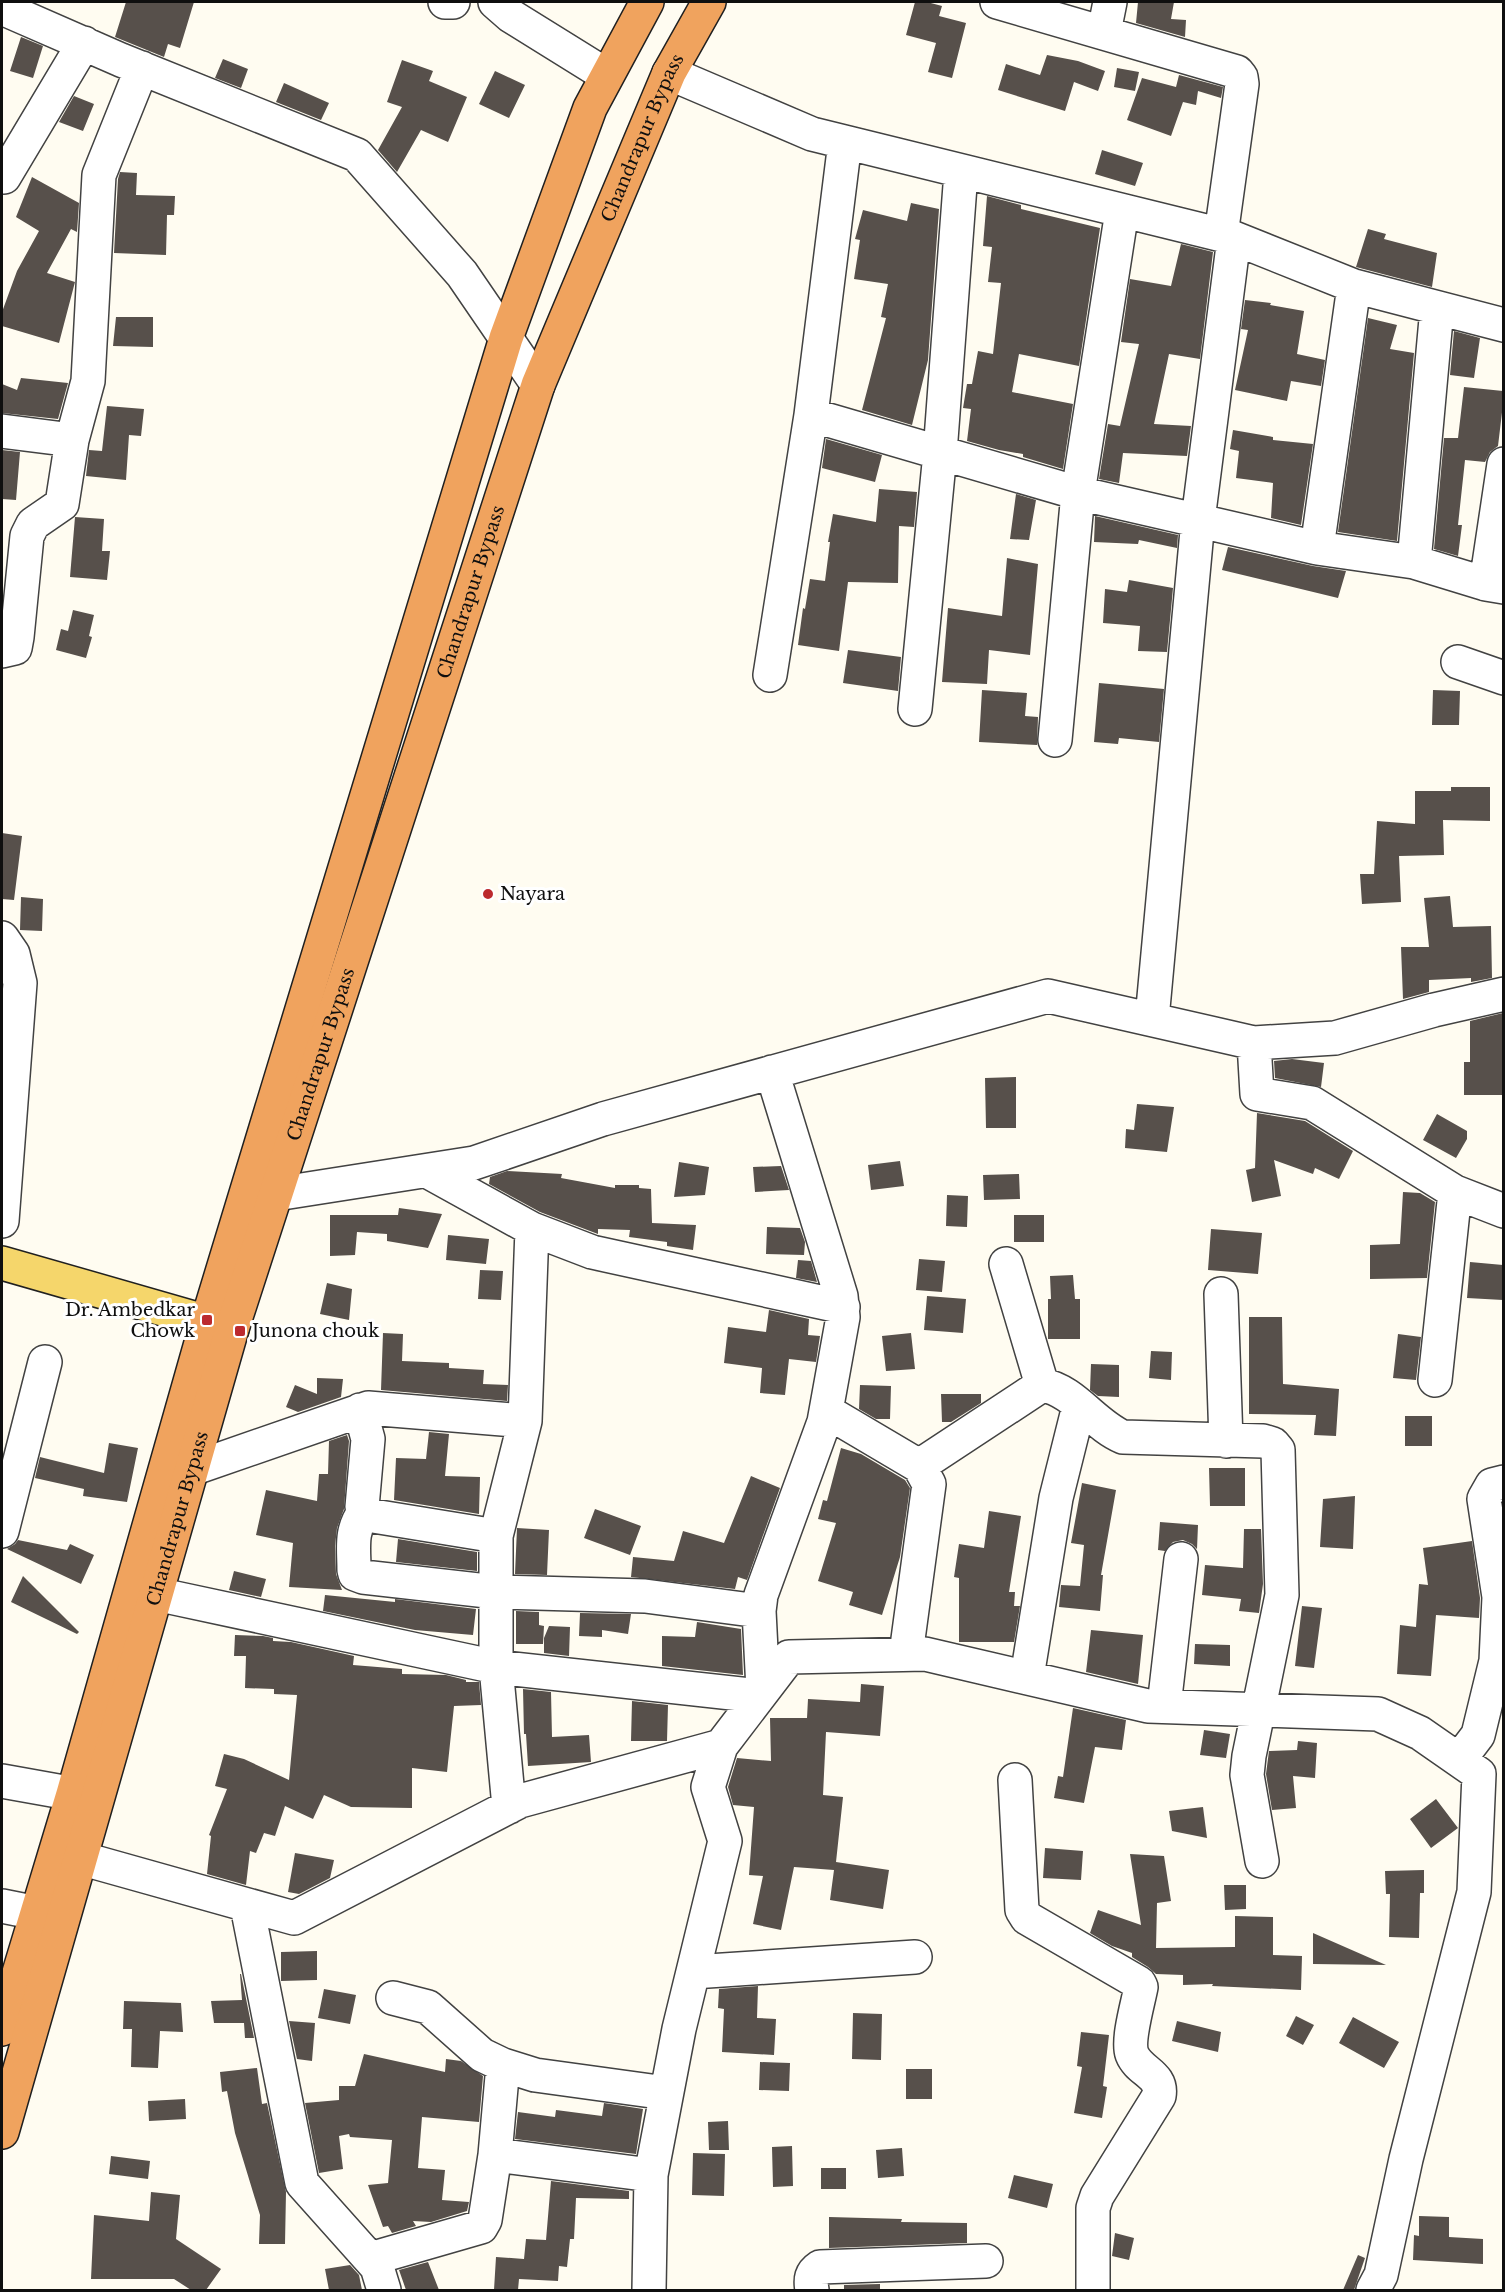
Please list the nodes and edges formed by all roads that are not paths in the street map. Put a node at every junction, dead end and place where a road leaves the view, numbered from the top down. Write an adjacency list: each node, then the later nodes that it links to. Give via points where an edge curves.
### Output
1 (445, 2): 2 (street)
2 (453, 2)
3 (495, 2): 13 (street)
4 (646, 2): 13 (highway, Chandrapur Bypass)
5 (709, 2): 12 (highway, Chandrapur Bypass)
6 (997, 2): 9 (street)
7 (2, 8): 8 (street)
8 (37, 12): 10 (street)
9 (1107, 17): 18 (street, via 1230,68 1241,77)
10 (84, 43): 11 (street); 16 (street)
11 (142, 68): 22 (street, via 357,155 462,274); 26 (street, via 99,175 88,381)
12 (669, 73): 14 (street, via 812,134); 23 (highway, Chandrapur Bypass)
13 (606, 75): 22 (highway, Chandrapur Bypass, via 590,108)
14 (845, 142): 15 (street); 24 (street)
15 (961, 172): 17 (street); 27 (street)
16 (2, 178)
17 (1122, 211): 18 (street); 29 (street)
18 (1227, 237): 19 (street); 30 (street)
19 (1354, 286): 20 (street); 31 (street)
20 (1437, 308): 21 (street); 32 (street)
21 (1503, 325)
22 (506, 338): 23 (street); 55 (highway, Chandrapur Bypass)
23 (538, 385): 47 (highway, Chandrapur Bypass)
24 (811, 415): 27 (street); 36 (street)
25 (2, 430): 26 (street)
26 (72, 440): 34 (street, via 62,504 42,515 27,537 15,648)
27 (940, 453): 29 (street); 38 (street)
28 (1503, 464): 33 (street)
29 (1078, 493): 30 (street); 39 (street)
30 (1198, 520): 31 (street); 42 (street)
31 (1317, 548): 32 (street)
32 (1414, 561): 33 (street)
33 (1495, 586)
34 (2, 651)
35 (1458, 662): 37 (street)
36 (770, 675)
37 (1503, 678)
38 (915, 709)
39 (1055, 740)
40 (2, 938): 49 (street, via 13,954 20,983)
41 (1503, 994): 43 (street, via 1335,1038)
42 (1152, 1019): 43 (street); 44 (street, via 1048,996)
43 (1254, 1043): 46 (street, via 1257,1094 1312,1103)
44 (772, 1071): 45 (street, via 603,1119 474,1163); 54 (street)
45 (427, 1171): 47 (street); 50 (street)
46 (1455, 1192): 48 (street); 57 (street)
47 (276, 1194): 55 (highway, Chandrapur Bypass)
48 (1503, 1211)
49 (2, 1221)
50 (532, 1229): 54 (street, via 592,1252); 62 (street)
51 (2, 1263): 55 (main road)
52 (1006, 1264): 58 (street)
53 (1221, 1294): 63 (street)
54 (843, 1307): 61 (street)
55 (219, 1326): 65 (highway, Chandrapur Bypass); 85 (highway, Chandrapur Bypass)
56 (45, 1362): 68 (street)
57 (1435, 1380)
58 (1042, 1385): 59 (street, via 1054,1387); 64 (street)
59 (1079, 1406): 63 (street, via 1123,1437); 77 (street, via 1055,1505)
60 (360, 1410): 62 (street, via 375,1407); 65 (street); 67 (street, via 368,1438)
61 (826, 1411): 64 (street); 74 (street, via 765,1581)
62 (525, 1421): 69 (street)
63 (1226, 1441): 80 (street, via 1273,1444 1280,1458 1283,1583)
64 (919, 1466): 75 (street, via 929,1484)
65 (192, 1469): 72 (highway, Chandrapur Bypass)
66 (1503, 1482): 73 (street, via 1492,1485 1484,1499)
67 (364, 1512): 69 (street, via 372,1517); 71 (street, via 354,1533 355,1574)
68 (2, 1531)
69 (496, 1536): 71 (street)
70 (1181, 1559): 79 (street)
71 (495, 1592): 74 (street, via 639,1595); 76 (street)
72 (156, 1594): 76 (street); 85 (highway, Chandrapur Bypass)
73 (1501, 1602): 82 (street, via 1495,1668)
74 (759, 1611): 78 (street)
75 (906, 1654): 77 (street, via 925,1654); 78 (street, via 789,1656)
76 (496, 1667): 78 (street); 86 (street)
77 (1027, 1677): 79 (street)
78 (761, 1693): 81 (street)
79 (1164, 1707): 80 (street)
80 (1259, 1710): 82 (street, via 1378,1713 1420,1733); 88 (street, via 1247,1775)
81 (721, 1746): 86 (street); 93 (street, via 708,1787 725,1841)
82 (1480, 1746): 107 (street, via 1474,1892 1408,2147 1381,2275)
83 (1015, 1780): 106 (street, via 1022,1910 1027,1918 1139,1983 1131,2049 1136,2061 1156,2078 1161,2088 1097,2196)
84 (2, 1781): 85 (street)
85 (85, 1796): 87 (highway, Chandrapur Bypass); 91 (highway, Chandrapur Bypass)
86 (509, 1806): 90 (street, via 294,1918)
87 (80, 1858): 90 (street); 98 (highway, Chandrapur Bypass)
88 (1262, 1861)
89 (2, 1906): 91 (street)
90 (247, 1906): 101 (street, via 302,2183)
91 (37, 1913): 95 (highway, Chandrapur Bypass)
92 (915, 1957): 93 (street)
93 (693, 1972): 97 (street)
94 (393, 1998): 96 (street, via 428,2007 482,2055)
95 (2, 2029)
96 (503, 2065): 97 (street, via 535,2075); 99 (street)
97 (666, 2093): 100 (street)
98 (2, 2132)
99 (495, 2155): 100 (street); 101 (street, via 481,2227)
100 (651, 2175): 104 (street)
101 (370, 2259): 103 (street, via 377,2267)
102 (986, 2261): 105 (street, via 820,2267 811,2277)
103 (384, 2290)
104 (649, 2290)
105 (812, 2290)
106 (1093, 2290)
107 (1373, 2290)

